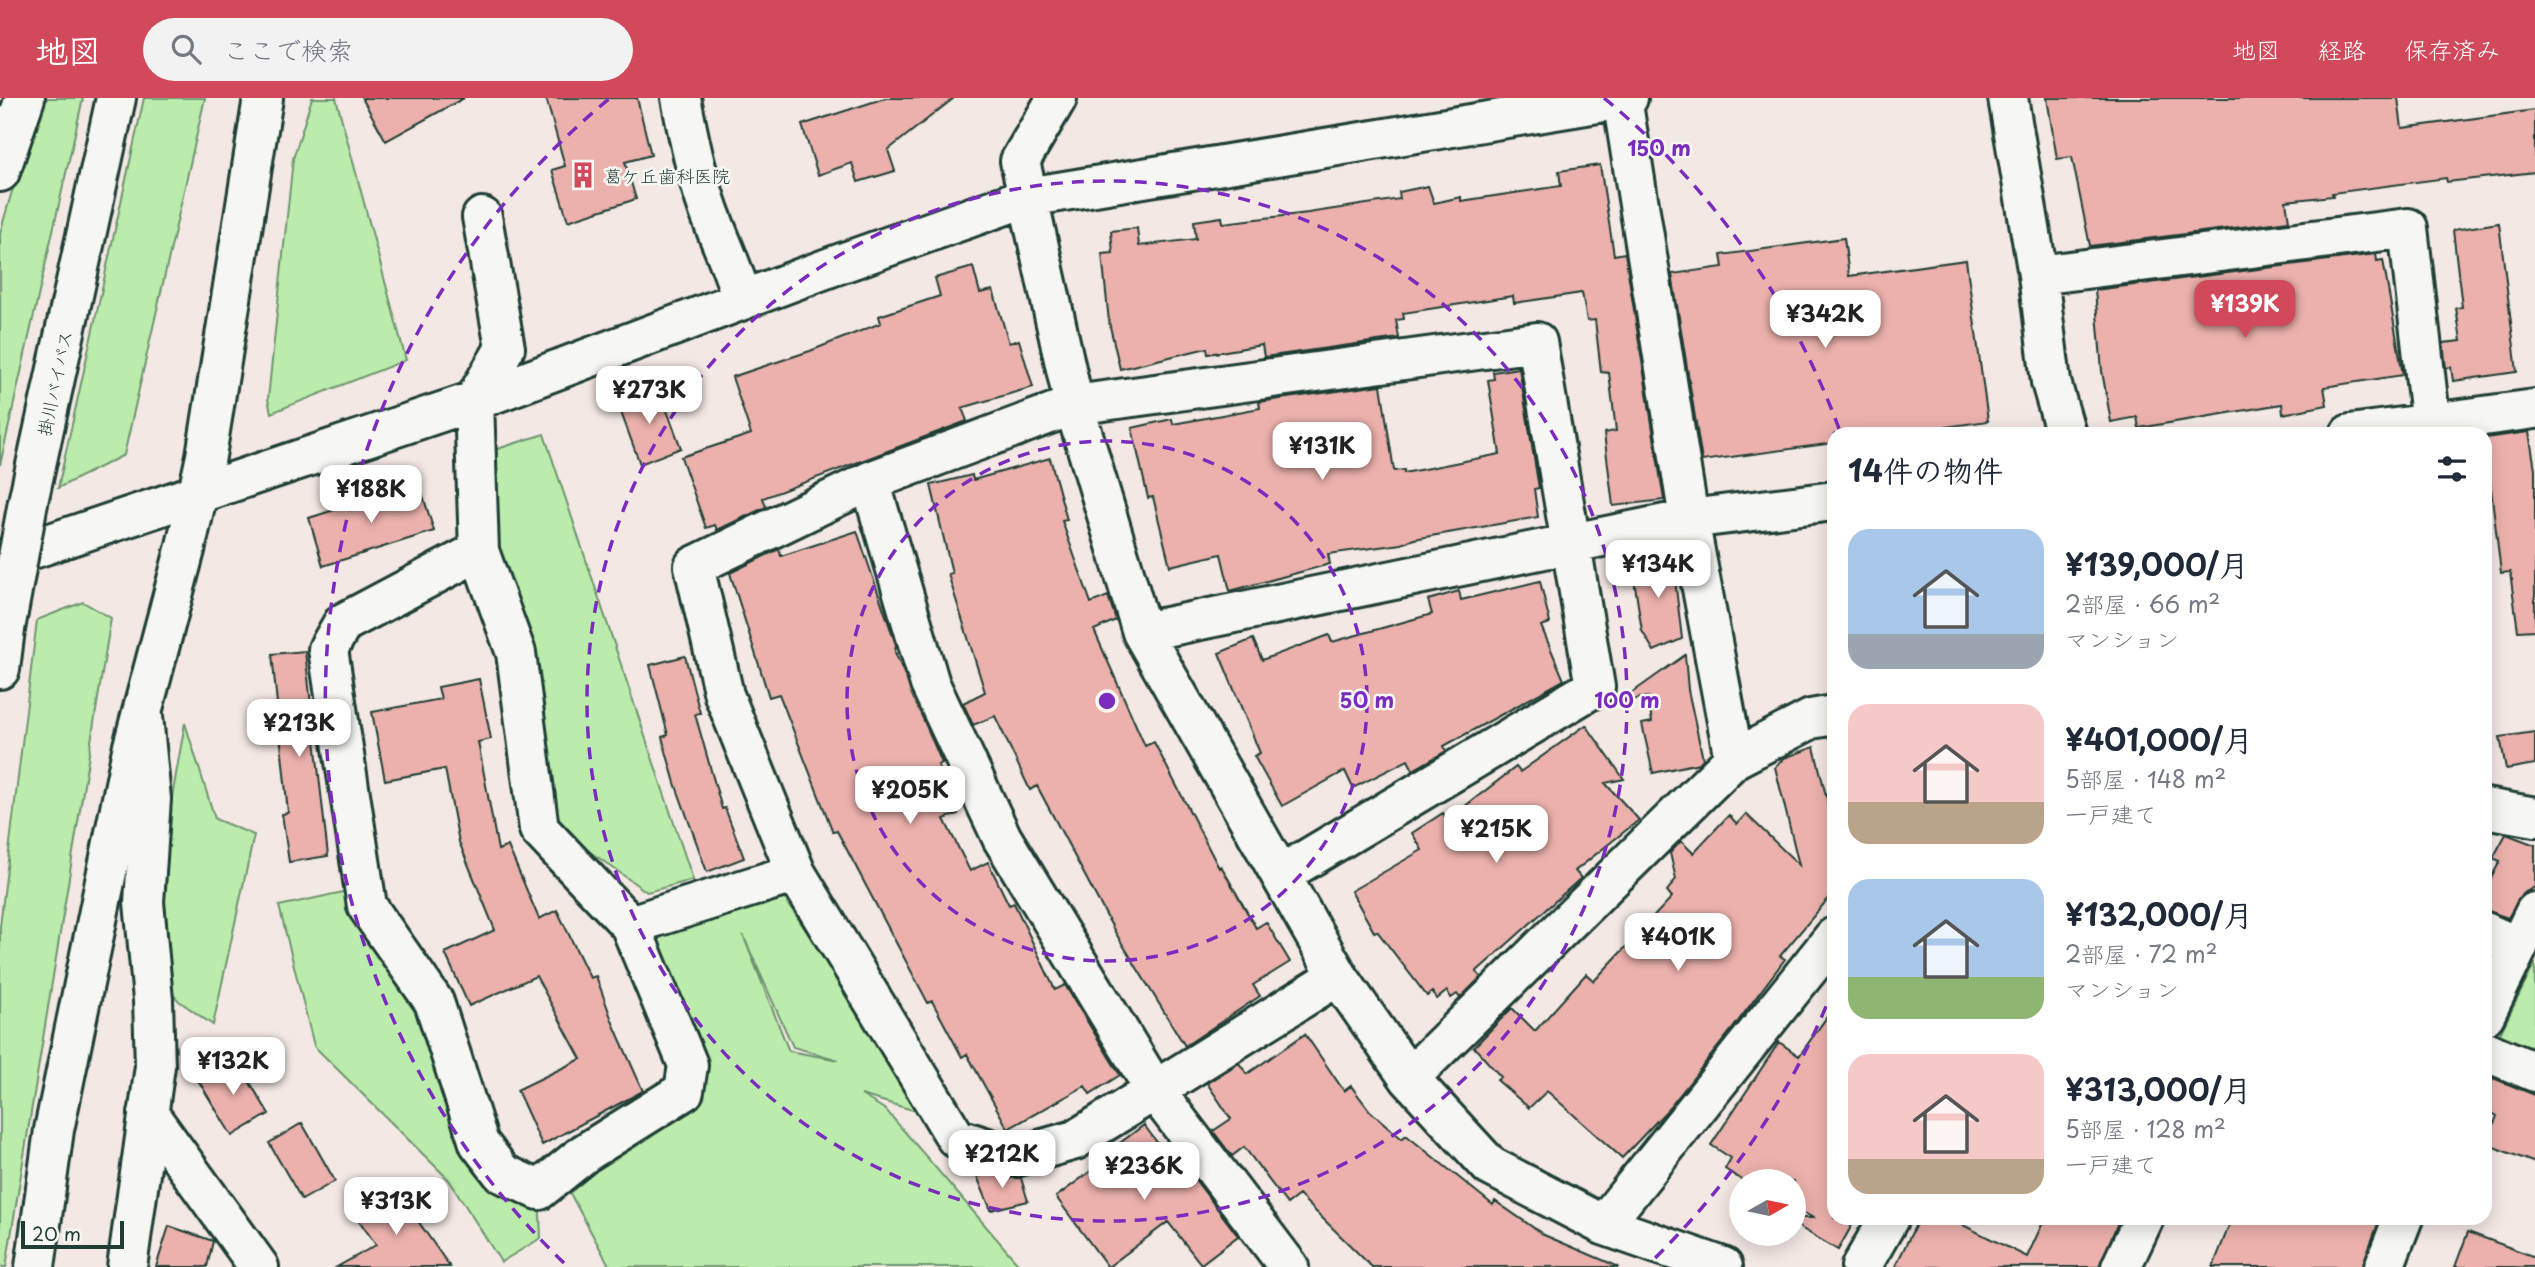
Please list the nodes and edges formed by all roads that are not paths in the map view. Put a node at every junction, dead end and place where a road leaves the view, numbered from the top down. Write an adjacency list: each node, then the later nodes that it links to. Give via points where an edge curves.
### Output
1 (25, 98): 9 (main road)
2 (116, 98): 28 (main road, 掛川バイパス, bridge, via 28,502)
3 (263, 98): 21 (main road)
4 (681, 98): 13 (main road, via 713,223 733,265)
5 (1057, 98): 10 (main road, via 1020,161)
6 (1622, 98): 7 (main road); 10 (main road); 23 (main road)
7 (1628, 98)
8 (2008, 98): 12 (main road)
9 (0, 172)
10 (1028, 197): 13 (main road); 15 (main road)
11 (482, 217): 14 (main road, via 505,348)
12 (2038, 275): 17 (main road, via 2051,382); 18 (main road, via 2408,228)
13 (742, 300): 14 (main road)
14 (474, 401): 21 (main road); 25 (main road)
15 (1074, 405): 20 (main road); 24 (main road, via 1537,342); 27 (main road)
16 (2535, 409): 19 (main road)
17 (2064, 427)
18 (2431, 427)
19 (2441, 427)
20 (870, 481): 34 (main road, via 694,566 724,695); 45 (main road, via 930,684 1002,838)
21 (198, 494): 26 (main road); 29 (main road)
22 (1827, 501): 23 (main road)
23 (1689, 519): 24 (main road); 31 (main road)
24 (1570, 543): 27 (main road); 35 (main road, via 1595,687)
25 (479, 551): 37 (main road, via 516,653 539,829); 37 (main road, via 343,623 328,649 367,906 434,1002 479,1143 502,1173 539,1190 585,1153 684,1091 688,1065)
26 (0, 560)
27 (1142, 632): 35 (main road)
28 (0, 669)
29 (142, 707): 46 (main road, via 151,799 144,902 155,1066); 51 (main road, via 54,1130)
30 (1827, 716): 31 (main road, via 1811,719)
31 (1734, 759): 44 (main road)
32 (2492, 809): 33 (main road)
33 (2535, 817)
34 (796, 873): 37 (main road); 45 (main road, via 956,1138 1015,1157 1075,1140)
35 (1282, 874): 40 (main road)
36 (2535, 912): 38 (main road)
37 (630, 925)
38 (2501, 940): 41 (main road)
39 (1827, 946): 47 (main road)
40 (1338, 976): 44 (main road); 45 (main road)
41 (2492, 983)
42 (2492, 1054): 43 (main road)
43 (2535, 1072)
44 (1409, 1078): 47 (main road, via 1490,1166)
45 (1156, 1092): 54 (main road)
46 (148, 1113): 52 (main road); 53 (main road)
47 (1603, 1225): 55 (main road)
48 (1885, 1225): 56 (main road)
49 (2141, 1225): 57 (main road)
50 (2400, 1225): 58 (main road)
51 (35, 1267)
52 (127, 1267)
53 (260, 1267)
54 (1289, 1267)
55 (1723, 1267)
56 (1861, 1267)
57 (2121, 1267)
58 (2384, 1267)

